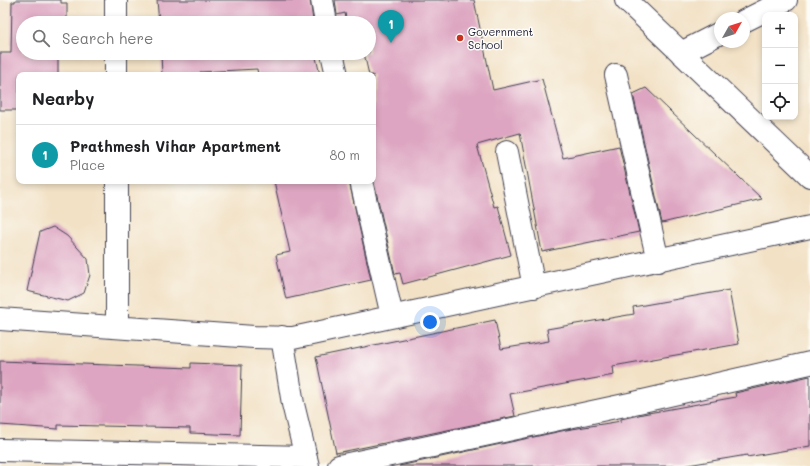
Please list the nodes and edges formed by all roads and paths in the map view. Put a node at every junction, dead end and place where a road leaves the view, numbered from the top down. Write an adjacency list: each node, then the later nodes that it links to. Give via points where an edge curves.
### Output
1 (116, 0): 5 (street)
2 (322, 0): 6 (street)
3 (626, 0): 9 (street)
4 (786, 0): 7 (street)
5 (116, 16)
6 (325, 16)
7 (750, 18)
8 (714, 37): 9 (street)
9 (681, 53): 16 (street)
10 (116, 60): 12 (street)
11 (334, 60): 13 (street)
12 (116, 72)
13 (336, 72)
14 (616, 75): 20 (street)
15 (507, 152): 21 (street)
16 (808, 170)
17 (117, 184): 24 (street)
18 (362, 184): 22 (street)
19 (810, 227): 20 (street)
20 (658, 261): 21 (street)
21 (534, 287): 22 (street)
22 (392, 316): 25 (street, via 293,338)
23 (0, 319): 24 (street)
24 (117, 327): 25 (street)
25 (282, 337): 28 (street, via 293,404)
26 (810, 362): 29 (street, via 634,403)
27 (0, 450): 28 (street)
28 (307, 461)
29 (339, 466)

